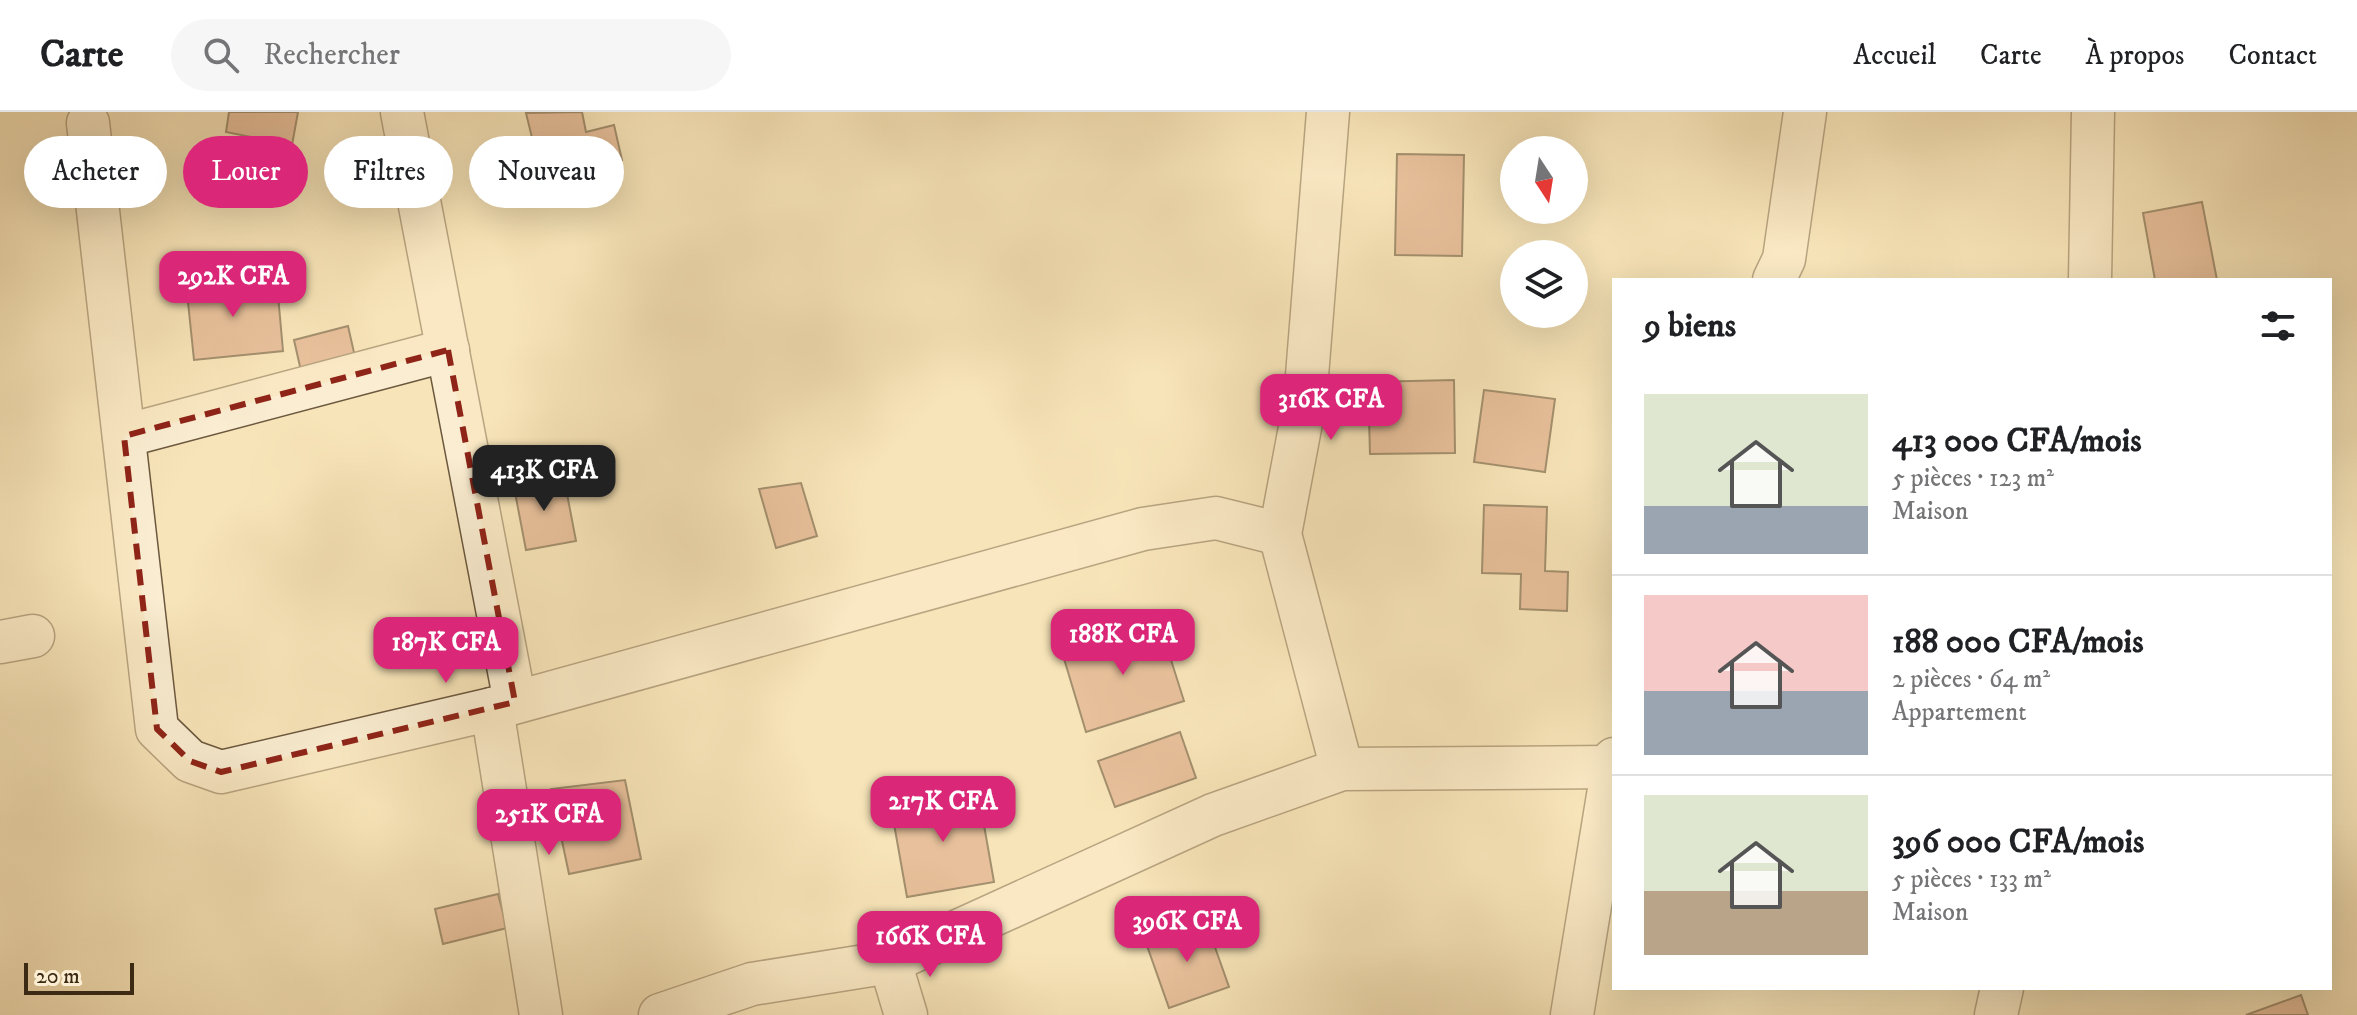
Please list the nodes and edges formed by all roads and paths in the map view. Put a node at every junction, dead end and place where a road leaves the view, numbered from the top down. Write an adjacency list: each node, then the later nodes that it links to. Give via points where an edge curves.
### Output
1 (402, 112): 8 (street)
2 (1328, 112): 10 (street, via 1305,401)
3 (1805, 112): 6 (street, via 1784,259)
4 (2093, 112): 7 (street)
5 (88, 123): 9 (street)
6 (1775, 278)
7 (2090, 278)
8 (448, 350): 9 (street); 11 (street)
9 (124, 436): 11 (street, via 157,729 190,761 221,772)
10 (1280, 534): 11 (street, via 1216,518 1143,529); 13 (street)
11 (504, 706): 18 (street)
12 (1612, 763): 13 (street)
13 (1342, 769): 15 (street, via 1213,815)
14 (1612, 769): 17 (street)
15 (890, 962): 19 (street, via 752,984); 20 (street)
16 (2002, 990): 21 (street)
17 (1570, 1013)
18 (541, 1015)
19 (660, 1015)
20 (906, 1015)
21 (1996, 1015)

